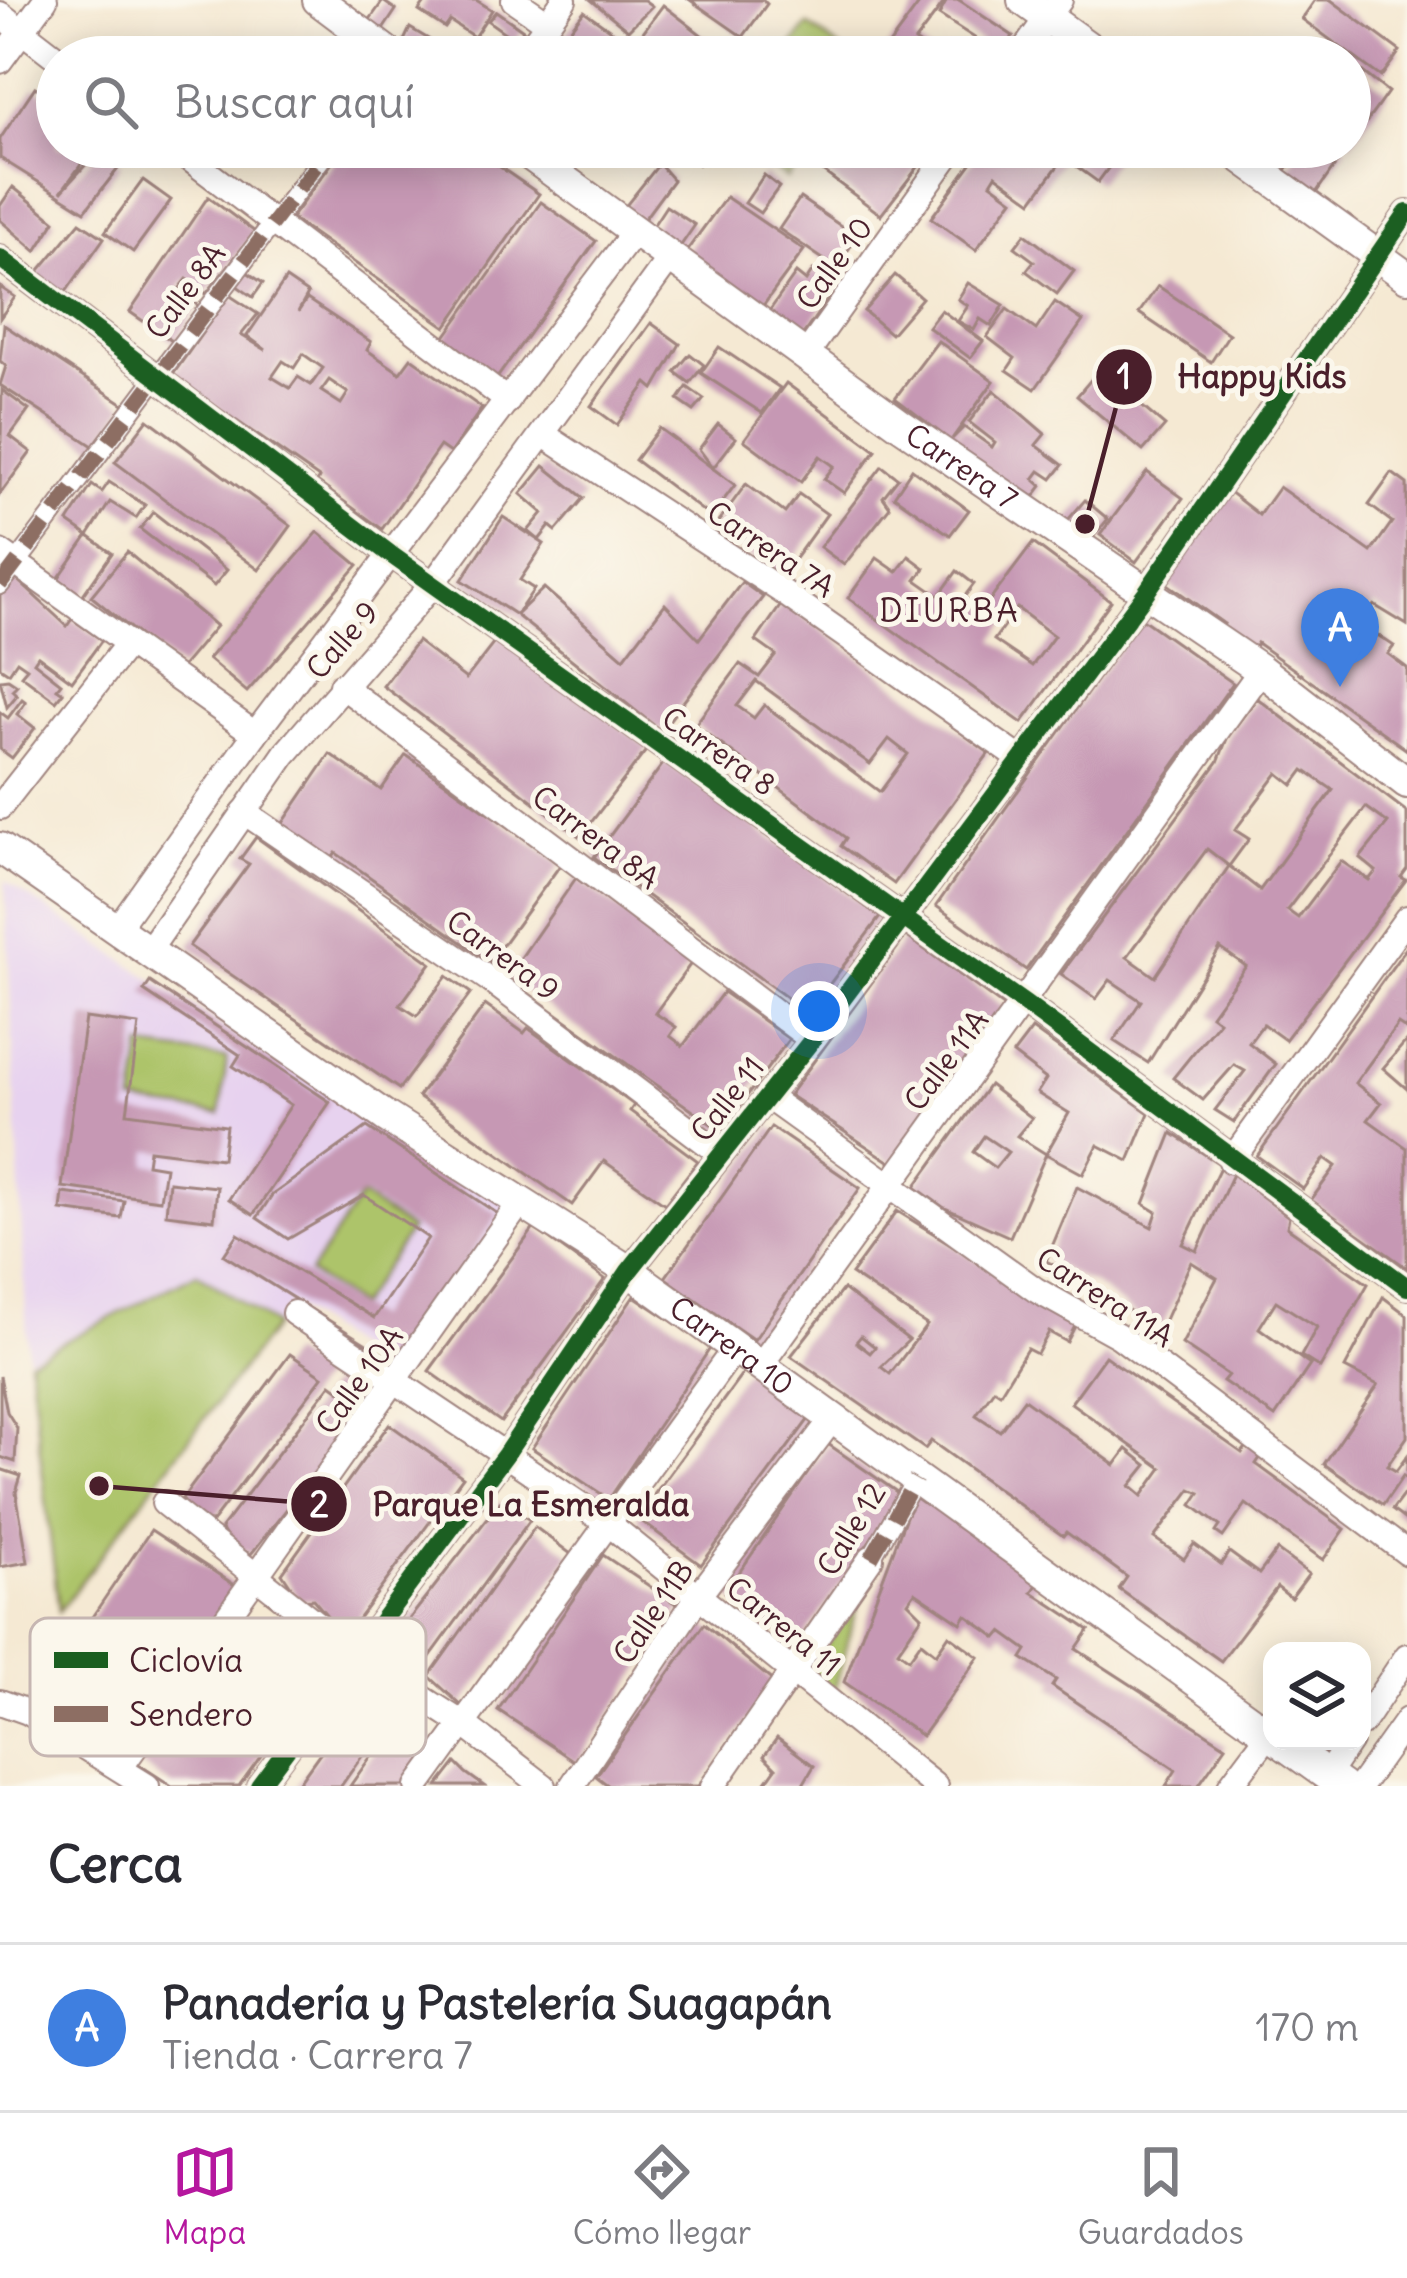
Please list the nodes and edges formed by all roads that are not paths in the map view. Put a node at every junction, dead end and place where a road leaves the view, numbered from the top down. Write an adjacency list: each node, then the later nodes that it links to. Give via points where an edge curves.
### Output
1 (45, 0): 8 (street)
2 (318, 0): 9 (street)
3 (514, 0): 7 (street)
4 (564, 0): 7 (street)
5 (1043, 6): 11 (street); 12 (street)
6 (0, 14): 8 (street)
7 (546, 22): 10 (street)
8 (22, 31): 13 (street); 14 (street)
9 (366, 36)
10 (537, 36)
11 (1029, 36)
12 (1078, 36)
13 (36, 42)
14 (0, 61)
15 (202, 168): 21 (street)
16 (315, 168): 21 (street, Calle 8A)
17 (547, 168): 22 (street, Carrera 7)
18 (939, 168): 27 (street, Calle 10)
19 (1256, 168): 23 (street)
20 (1407, 213): 23 (street, Calle 11)
21 (274, 223): 28 (street, Calle 8A); 29 (street)
22 (634, 232): 25 (street, Carrera 7); 29 (street, Calle 9)
23 (1376, 255): 26 (street); 34 (street, Calle 11)
24 (0, 258): 28 (street, Carrera 8)
25 (670, 258): 27 (street, Carrera 7); 30 (street, Calle 9)
26 (1407, 277)
27 (805, 356): 34 (street, Carrera 7)
28 (157, 378): 31 (street, Carrera 8); 32 (street, Calle 8A)
29 (508, 401): 31 (street, Calle 9)
30 (544, 435): 33 (street, Calle 9); 39 (street, Carrera 7A)
31 (390, 554): 33 (street, Carrera 8); 38 (street, Calle 9)
32 (5, 567): 35 (street)
33 (433, 584): 37 (street, Calle 9); 44 (street, Carrera 8)
34 (1145, 594): 36 (street, Carrera 7); 39 (street, Calle 11)
35 (128, 645): 38 (street); 41 (street)
36 (1261, 670): 40 (street, Carrera 7); 48 (street, Calle 11A)
37 (341, 685): 42 (street, Calle 9); 49 (street, Carrera 8A)
38 (255, 734): 46 (street, Calle 9)
39 (1019, 758): 44 (street, Calle 11)
40 (1407, 783)
41 (0, 807)
42 (244, 812): 47 (street, Calle 9); 51 (street, Carrera 9, via 490,980)
43 (0, 848): 46 (street, Carrera 10)
44 (900, 916): 48 (street, Carrera 8); 49 (street, Calle 11)
45 (1407, 918): 52 (street)
46 (118, 927): 47 (street, Carrera 10)
47 (149, 950): 54 (street, Carrera 10)
48 (1024, 1004): 52 (street, Carrera 8); 53 (street, Calle 11A)
49 (812, 1040): 50 (street, Calle 11)
50 (766, 1096): 51 (street, Calle 11); 53 (street, Carrera 11A)
51 (721, 1154): 55 (street, Calle 11)
52 (1231, 1161): 56 (street, Carrera 8)
53 (890, 1185): 58 (street, Calle 11A); 65 (street, Carrera 11A, via 1036,1290 1119,1336)
54 (520, 1202): 55 (street, Carrera 10); 59 (street, Calle 10A)
55 (629, 1271): 58 (street, Carrera 10); 61 (street, Calle 11)
56 (1407, 1287)
57 (294, 1313): 59 (street, Carrera 11)
58 (748, 1357): 60 (street, Carrera 10); 64 (street, Calle 11A)
59 (398, 1379): 61 (street, Carrera 11); 67 (street, Calle 10A)
60 (833, 1418): 62 (street, Carrera 10); 68 (street, Calle 11B)
61 (506, 1454): 64 (street, Carrera 11); 71 (street, Calle 11)
62 (916, 1478): 66 (street, Calle 12); 80 (street, Carrera 10)
63 (164, 1503): 67 (street)
64 (609, 1524): 68 (street, Carrera 11); 79 (street, Calle 11A)
65 (1407, 1553)
66 (871, 1558): 73 (street, Calle 12)
67 (254, 1576): 69 (street, Calle 10A); 70 (street)
68 (699, 1595): 73 (street, Carrera 11); 93 (street, Calle 11B)
69 (225, 1618)
70 (308, 1618)
71 (384, 1618)
72 (1407, 1656): 76 (street)
73 (794, 1673): 94 (street, Calle 12); 95 (street, Carrera 11)
74 (426, 1700): 79 (street)
75 (0, 1702): 77 (street)
76 (1371, 1710)
77 (30, 1713)
78 (1407, 1720): 97 (street)
79 (463, 1724): 91 (street, Calle 11A); 92 (street)
80 (1263, 1730)
81 (1263, 1748): 96 (street)
82 (1292, 1750): 88 (street, Carrera 10)
83 (1347, 1750): 88 (street)
84 (102, 1756): 87 (street)
85 (129, 1756): 87 (street, Calle 10A)
86 (281, 1756): 90 (street, Calle 11)
87 (121, 1767): 89 (street)
88 (1335, 1780)
89 (147, 1786)
90 (259, 1786)
91 (418, 1786)
92 (544, 1786)
93 (572, 1786)
94 (713, 1786)
95 (935, 1786)
96 (1229, 1786)
97 (1360, 1786)

